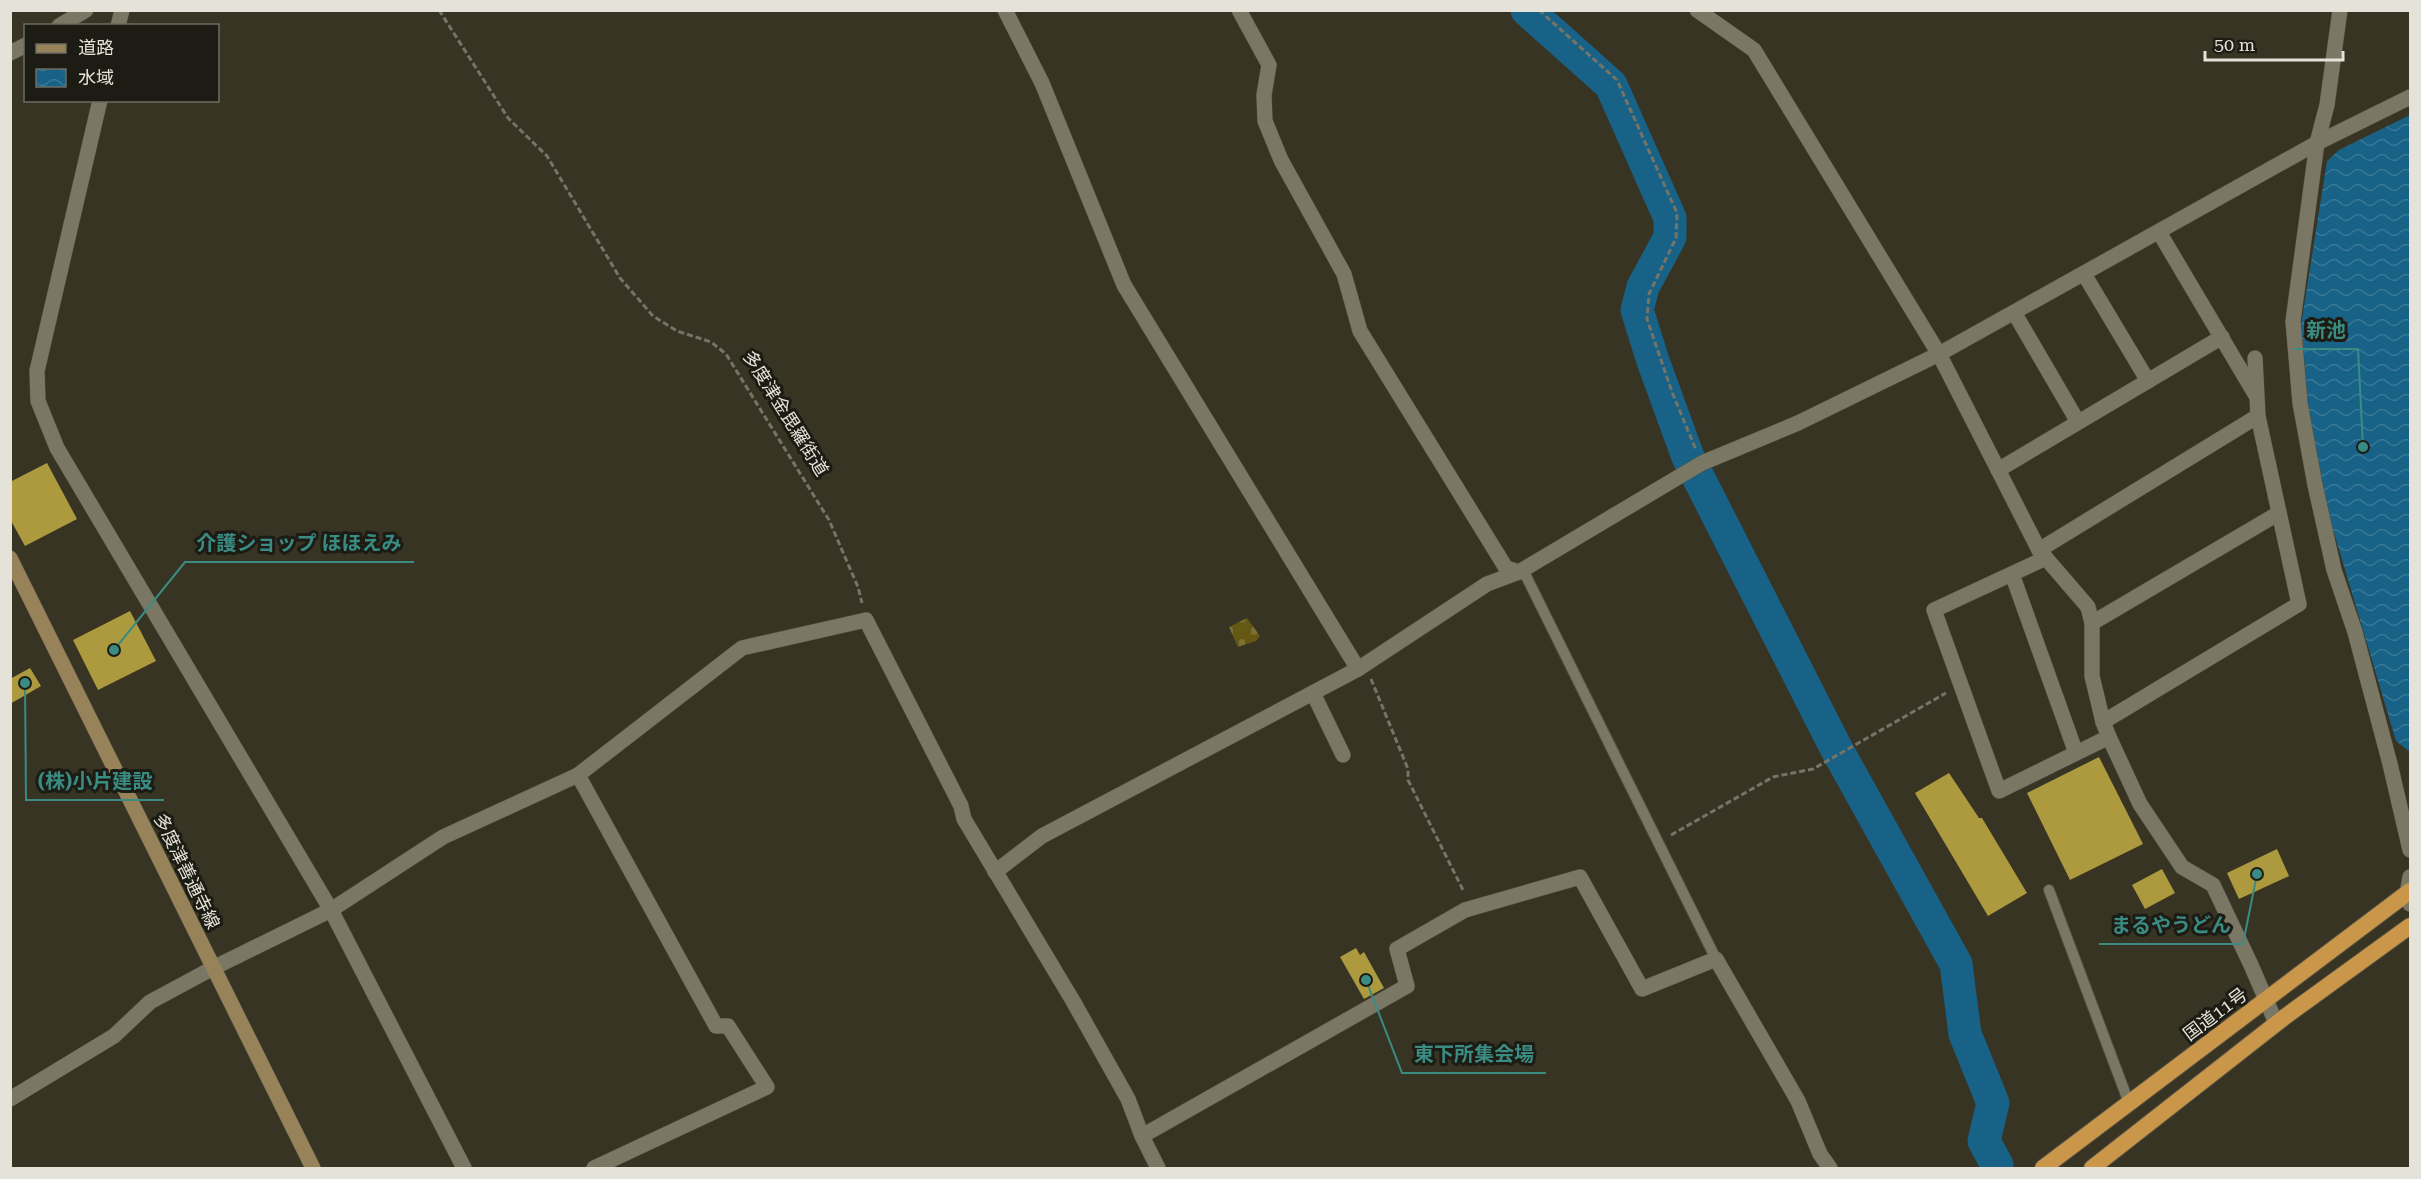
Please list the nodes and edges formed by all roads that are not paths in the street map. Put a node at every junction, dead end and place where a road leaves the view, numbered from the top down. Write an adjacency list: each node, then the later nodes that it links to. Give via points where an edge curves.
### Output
1 (86, 10): 6 (street)
2 (1005, 10): 29 (street, via 1042,83 1124,285)
3 (1239, 10): 26 (street, via 1269,65 1265,121 1281,160 1344,274 1360,331 1506,568)
4 (2340, 10): 11 (street, via 2327,105)
5 (1704, 12): 16 (street, via 1754,50)
6 (62, 24)
7 (24, 46): 8 (street)
8 (10, 54)
9 (2410, 97): 11 (street)
10 (100, 102): 41 (street, via 37,371 38,401 57,448)
11 (2317, 143): 12 (street); 36 (street, via 2293,321 2300,402 2334,570 2358,643)
12 (2159, 231): 13 (street); 15 (street)
13 (2084, 274): 14 (street); 18 (street)
14 (2015, 314): 16 (street); 21 (street)
15 (2222, 337): 18 (street); 19 (street)
16 (1939, 354): 22 (street); 26 (street, via 1798,423 1698,466)
17 (2255, 358): 19 (street)
18 (2148, 381): 21 (street)
19 (2257, 397): 20 (street)
20 (2258, 416): 23 (street); 24 (street)
21 (2078, 422): 22 (street)
22 (1998, 471): 24 (street)
23 (2279, 513): 28 (street); 31 (street, via 2299,604)
24 (2042, 554): 27 (street); 28 (street, via 2088,607)
25 (10, 558): 44 (main road, 多度津善通寺線)
26 (1523, 572): 29 (street, via 1487,584); 43 (lane)
27 (2012, 574): 33 (street); 33 (street, via 1934,610 1999,791)
28 (2092, 623): 31 (street, via 2092,676)
29 (1361, 666): 30 (street)
30 (1313, 693): 34 (street); 37 (street, via 1042,836)
31 (2103, 722): 32 (street)
32 (2109, 737): 33 (street); 45 (street, via 2140,804 2182,867 2213,885)
33 (2076, 753)
34 (1343, 756)
35 (578, 775): 37 (street, via 742,648 866,620 961,806 964,819); 41 (street, via 444,837); 52 (street, via 716,1026 728,1026 767,1087)
36 (2410, 850)
37 (995, 872): 49 (street, via 1128,1099)
38 (2410, 877): 40 (street)
39 (2049, 890): 48 (lane)
40 (2409, 896): 45 (highway, 国道11号)
41 (331, 910): 44 (street); 51 (street)
42 (2410, 926): 46 (highway)
43 (1716, 959): 49 (street, via 1642,989 1580,877 1471,908 1397,949 1407,986); 54 (street, via 1798,1101)
44 (213, 968): 47 (street, via 150,1002 114,1036); 50 (main road, 多度津善通寺線)
45 (2266, 999): 46 (street); 48 (highway, 国道11号)
46 (2276, 1023): 56 (highway)
47 (10, 1099)
48 (2129, 1103): 55 (highway, 国道11号)
49 (1142, 1136): 53 (street)
50 (313, 1168)
51 (464, 1168)
52 (594, 1168)
53 (1158, 1168)
54 (1830, 1168)
55 (2043, 1168)
56 (2092, 1168)

